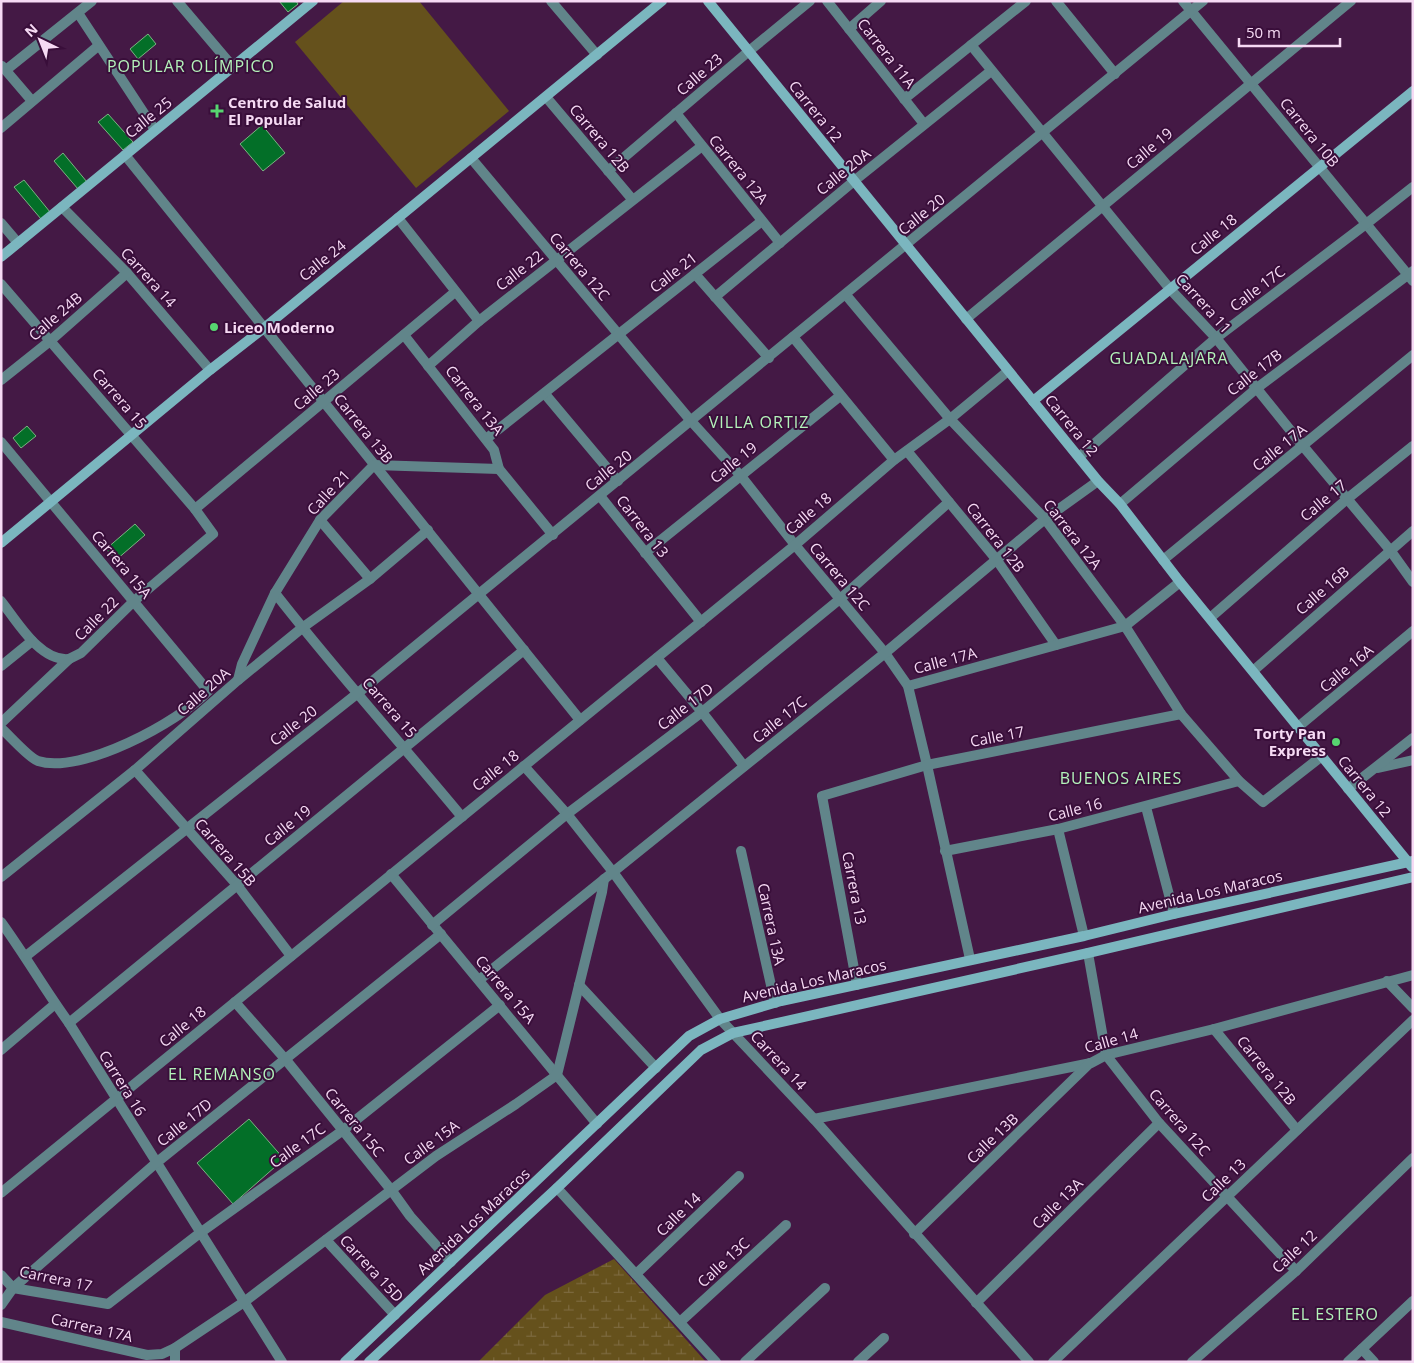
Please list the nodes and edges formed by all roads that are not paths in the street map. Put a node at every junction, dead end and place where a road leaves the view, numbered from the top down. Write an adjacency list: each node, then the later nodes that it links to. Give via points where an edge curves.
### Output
1 (92, 1): 16 (street)
2 (177, 1): 22 (street)
3 (551, 1): 21 (street)
4 (662, 1): 21 (street, Calle 24)
5 (708, 1): 20 (street, Carrera 12)
6 (810, 1): 20 (street, Calle 23)
7 (827, 1): 17 (street, Carrera 11A)
8 (881, 1): 17 (street)
9 (1026, 1): 18 (street)
10 (1056, 1): 25 (street)
11 (1184, 1): 15 (street, Carrera 10B)
12 (1203, 1): 15 (street, Calle 20)
13 (1352, 1): 26 (street, Calle 19)
14 (309, 2): 22 (street, Calle 25)
15 (1192, 12): 25 (street, Calle 20); 26 (street, Carrera 10B)
16 (78, 13): 19 (street); 23 (street)
17 (849, 29): 29 (street, Carrera 11A)
18 (971, 45): 24 (street, Carrera 11); 29 (street)
19 (98, 46): 30 (street); 34 (street)
20 (748, 51): 31 (street, Calle 23); 41 (street, Carrera 12)
21 (597, 55): 28 (street, Calle 24)
22 (233, 66): 34 (street, Calle 25)
23 (3, 68): 30 (street)
24 (991, 71): 32 (street, Calle 20A); 35 (street, Carrera 11)
25 (1115, 74): 35 (street, Calle 20)
26 (1251, 84): 39 (street, Carrera 10B); 44 (street, Calle 19)
27 (1413, 91): 39 (street, Calle 18)
28 (546, 97): 38 (street, Calle 24); 40 (street, Carrera 12B)
29 (904, 99): 32 (street, Carrera 11A)
30 (32, 101): 33 (street)
31 (676, 113): 36 (street, Carrera 12A); 40 (street, Calle 23)
32 (924, 124): 41 (street, Calle 20A)
33 (1, 128)
34 (155, 130): 37 (street, Calle 25)
35 (1043, 134): 44 (street, Carrera 11); 52 (street, Calle 20)
36 (702, 146): 43 (street, Calle 22); 47 (street, Carrera 12A)
37 (125, 155): 45 (street, Calle 25); 65 (street, Carrera 13B)
38 (471, 158): 46 (street, Calle 24); 54 (street, Carrera 12C)
39 (1319, 167): 49 (street, Carrera 10B); 59 (street, Calle 18)
40 (608, 171): 43 (street, Carrera 12B)
41 (854, 181): 51 (street, Calle 20A); 52 (street, Carrera 12)
42 (1413, 187): 49 (street, Calle 17C)
43 (632, 200): 54 (street, Calle 22)
44 (1102, 206): 59 (street, Carrera 11); 63 (street, Calle 19)
45 (62, 207): 50 (street, Calle 25); 55 (street, Carrera 14)
46 (398, 218): 60 (street); 65 (street, Calle 24)
47 (762, 221): 51 (street, Carrera 12A); 56 (street, Calle 21)
48 (1, 223): 50 (street)
49 (1366, 224): 57 (street, Carrera 10B); 69 (street, Calle 17C)
50 (18, 243): 53 (street, Calle 25)
51 (780, 243): 62 (street, Calle 20A)
52 (906, 245): 61 (street, Calle 20); 63 (street, Carrera 12)
53 (1, 257)
54 (557, 261): 64 (street, Calle 22); 66 (street, Carrera 12C)
55 (127, 274): 70 (street, Calle 24B); 74 (street, Carrera 14)
56 (695, 274): 62 (street); 66 (street, Calle 21)
57 (1411, 276): 77 (street, Calle 17B)
58 (1, 284): 70 (street, Carrera 15)
59 (1170, 289): 69 (street, Carrera 11); 80 (street, Calle 18)
60 (455, 292): 64 (street); 67 (street, Calle 23)
61 (846, 295): 68 (street, Calle 20); 82 (street, Carrera 12A)
62 (715, 297): 72 (street)
63 (966, 319): 75 (street, Carrera 12)
64 (479, 321): 73 (street, Calle 22)
65 (264, 328): 74 (street, Calle 24); 81 (street, Carrera 13B)
66 (618, 334): 78 (street, Calle 21); 83 (street, Carrera 12C)
67 (404, 335): 73 (street, Carrera 13A); 81 (street, Calle 23)
68 (793, 337): 72 (street, Calle 20); 79 (street)
69 (1216, 338): 77 (street, Carrera 11); 90 (street, Calle 17C)
70 (50, 341): 76 (street, Calle 24B); 84 (street, Carrera 15)
71 (1413, 355): 87 (street, Calle 17A)
72 (769, 358): 83 (street, Calle 20)
73 (428, 366): 85 (street, Carrera 13A)
74 (210, 370): 84 (street, Calle 24)
75 (1008, 371): 80 (street, Carrera 12); 82 (street, Calle 18)
76 (1, 380)
77 (1257, 388): 87 (street, Carrera 11); 101 (street, Calle 17B)
78 (545, 394): 85 (street, Calle 21); 96 (street, Carrera 13)
79 (840, 396): 91 (street); 94 (street, Calle 19)
80 (1033, 401): 90 (street, Carrera 12)
81 (323, 402): 92 (street, Carrera 13B); 102 (street, Calle 23)
82 (950, 419): 89 (street, Calle 18); 103 (street, Carrera 12A)
83 (691, 421): 94 (street, Carrera 12C); 96 (street, Calle 20)
84 (132, 436): 99 (street, Calle 24); 102 (street, Carrera 15)
85 (486, 439): 93 (street, Carrera 13A, via 494,450)
86 (1, 442): 99 (street, Carrera 15A)
87 (1303, 446): 98 (street, Carrera 11); 114 (street, Calle 17A)
88 (1413, 446): 98 (street, Calle 17)
89 (906, 451): 91 (street, Calle 18); 100 (street, Carrera 12B)
90 (1079, 457): 95 (street, Carrera 12)
91 (894, 460): 110 (street, Calle 18)
92 (374, 465): 93 (street); 104 (street, Calle 21); 105 (street, Carrera 13B)
93 (500, 469): 108 (street, Carrera 13A)
94 (741, 476): 110 (street, Carrera 12C); 112 (street, Calle 19)
95 (1098, 480): 101 (street, Carrera 12); 103 (street, Calle 17C)
96 (618, 481): 97 (street, Calle 20)
97 (600, 496): 108 (street, Calle 20); 112 (street, Carrera 13)
98 (1347, 499): 111 (street, Carrera 11); 123 (street, Calle 17)
99 (51, 502): 109 (street, Calle 24); 122 (street, Carrera 15A)
100 (949, 502): 113 (street, Carrera 12B); 120 (street, Calle 17D)
101 (1120, 504): 114 (street, Carrera 12)
102 (195, 509): 107 (street, Carrera 15)
103 (1045, 519): 113 (street, Calle 17C); 125 (street, Carrera 12A)
104 (320, 520): 115 (street); 118 (street, Calle 21)
105 (428, 530): 115 (street, Calle 20A); 119 (street, Carrera 13B)
106 (1413, 531): 111 (street, Calle 16B)
107 (213, 534): 122 (street, Calle 22)
108 (553, 535): 119 (street, Calle 20)
109 (1, 543)
110 (795, 545): 120 (street, Carrera 12C); 124 (street, Calle 18)
111 (1390, 550): 117 (street, Carrera 11); 135 (street, Calle 16B)
112 (645, 553): 124 (street, Carrera 13)
113 (996, 559): 129 (street, Carrera 12B); 131 (street, Calle 17C)
114 (1163, 560): 116 (street, Carrera 12)
115 (370, 578): 126 (street, Calle 20A)
116 (1180, 582): 123 (street, Carrera 12); 125 (street, Calle 17A)
117 (1413, 582)
118 (275, 593): 126 (street, Carrera 15); 136 (street, Calle 21, via 242,664)
119 (479, 595): 130 (street, Carrera 13B); 140 (street, Calle 20)
120 (840, 599): 131 (street, Carrera 12C); 141 (street, Calle 17D)
121 (1, 601): 128 (street)
122 (134, 601): 133 (street, Calle 22, via 81,653); 139 (street, Carrera 15A)
123 (1210, 618): 135 (street, Carrera 12)
124 (701, 622): 132 (street, Calle 18)
125 (1125, 626): 129 (street, Calle 17A); 142 (street, Carrera 12A)
126 (302, 628): 136 (street, Calle 20A); 140 (street, Carrera 15)
127 (1413, 631): 145 (street, Calle 16A)
128 (32, 641): 133 (street, via 51,657); 134 (street)
129 (1056, 645): 137 (street, Calle 17A)
130 (524, 650): 143 (street, Carrera 13B); 148 (street, Calle 19)
131 (885, 653): 137 (street, Carrera 12C); 152 (street, Calle 17C)
132 (657, 658): 141 (street); 143 (street, Calle 18)
133 (69, 659): 144 (street, Calle 22)
134 (1, 666)
135 (1253, 671): 145 (street, Carrera 12)
136 (238, 680): 138 (street, Calle 20A)
137 (908, 686): 153 (street, Carrera 12C)
138 (227, 690): 139 (street); 155 (street, Calle 20A)
139 (208, 691): 146 (street, via 164,724 114,748 66,762 49,764 35,760)
140 (358, 694): 148 (street, Carrera 15); 162 (street, Calle 20)
141 (702, 712): 152 (street); 160 (street, Calle 17D)
142 (1180, 714): 153 (street, Calle 17); 156 (street, Carrera 12A)
143 (580, 720): 151 (street, Calle 18)
144 (1, 722)
145 (1298, 727): 149 (street, Carrera 12)
146 (1, 728)
147 (1413, 738): 154 (street)
148 (405, 748): 161 (street, Carrera 15); 172 (street, Calle 19)
149 (1322, 756): 156 (street, Carrera 12A, via 1263,802); 157 (street, Carrera 12)
150 (1413, 760): 154 (street)
151 (524, 766): 160 (street, Carrera 14); 161 (street, Calle 18)
152 (744, 766): 167 (street, Calle 17C)
153 (927, 766): 158 (street, Calle 17); 165 (street, Carrera 12C)
154 (1375, 768): 157 (street)
155 (135, 770): 162 (street, Carrera 15B); 169 (street, Calle 20A)
156 (1240, 782): 159 (street, Calle 16)
157 (1348, 789): 166 (street, Carrera 12)
158 (822, 796): 186 (street, Carrera 13)
159 (1146, 807): 163 (street, Calle 16); 173 (street)
160 (567, 814): 167 (street, Carrera 14); 175 (street, Calle 17D)
161 (462, 817): 168 (street, Calle 18)
162 (186, 829): 172 (street, Carrera 15B); 179 (street, Calle 20)
163 (1058, 829): 165 (street, Calle 16); 177 (street)
164 (741, 851): 188 (street, Carrera 13A)
165 (945, 851): 181 (street, Carrera 12C)
166 (1411, 863): 173 (street, Avenida Los Maracos)
167 (613, 872): 171 (street, Calle 17C); 192 (street, Carrera 14)
168 (391, 874): 175 (street, Carrera 15A); 180 (street, Calle 18)
169 (1, 877)
170 (1413, 877): 178 (street)
171 (604, 879): 183 (street, Calle 17C); 185 (street)
172 (237, 885): 180 (street, Carrera 15B); 194 (street, Calle 19)
173 (1174, 914): 177 (street, Avenida Los Maracos)
174 (1, 922): 179 (street, Carrera 16)
175 (432, 924): 176 (street, Carrera 15A)
176 (441, 934): 183 (street, Carrera 15A); 199 (street, Calle 17D)
177 (1084, 936): 181 (street, Avenida Los Maracos)
178 (1088, 953): 196 (street); 198 (street)
179 (26, 956): 189 (street, Carrera 16)
180 (292, 956): 187 (street, Calle 18)
181 (970, 959): 186 (street, Avenida Los Maracos)
182 (1413, 975): 184 (street, Calle 14)
183 (479, 980): 190 (street, Carrera 15A)
184 (1387, 981): 191 (street); 195 (street, Calle 14)
185 (579, 985): 201 (street); 202 (street)
186 (858, 985): 188 (street, Avenida Los Maracos)
187 (235, 1002): 199 (street, Carrera 15C); 203 (street, Calle 18)
188 (775, 1003): 192 (street, Avenida Los Maracos)
189 (55, 1004): 194 (street, Carrera 16); 197 (street)
190 (500, 1005): 202 (street, Carrera 15A); 208 (street, Calle 17C)
191 (1413, 1008)
192 (720, 1019): 196 (street, Carrera 14); 201 (street, Avenida Los Maracos, via 689,1036)
193 (1413, 1020): 207 (street, Calle 13)
194 (69, 1024): 203 (street, Carrera 16)
195 (1214, 1029): 198 (street, Calle 14); 207 (street, Carrera 12B)
196 (733, 1033): 204 (street, Carrera 14); 212 (street, via 701,1050)
197 (1, 1050)
198 (1106, 1055): 200 (street, Calle 14); 205 (street, Carrera 12C)
199 (286, 1060): 208 (street, Carrera 15C); 210 (street, Calle 17D)
200 (1091, 1063): 204 (street, Calle 14); 218 (street, Calle 13B)
201 (656, 1068): 206 (street, Avenida Los Maracos)
202 (556, 1075): 206 (street, Carrera 15A); 213 (street, Calle 15A, via 436,1156)
203 (116, 1100): 210 (street, Carrera 16); 214 (street, Calle 18)
204 (814, 1119): 218 (street, Carrera 14)
205 (1159, 1123): 215 (street, Carrera 12C); 228 (street, Calle 13A)
206 (597, 1124): 220 (street, Avenida Los Maracos)
207 (1297, 1130): 215 (street, Calle 13)
208 (342, 1131): 213 (street, Carrera 15C); 217 (street, Calle 17C)
209 (1413, 1158): 221 (street, Calle 12)
210 (156, 1163): 217 (street, Carrera 16); 224 (street, Calle 17D)
211 (740, 1176): 222 (street, Calle 14)
212 (556, 1188): 222 (street); 240 (street)
213 (392, 1191): 219 (street, Calle 15A); 220 (street, Carrera 15C)
214 (1, 1193)
215 (1227, 1197): 221 (street, Carrera 12C); 245 (street, Calle 13)
216 (786, 1225): 233 (street, Calle 13C)
217 (200, 1233): 227 (street, Carrera 16); 229 (street, Calle 17C)
218 (914, 1234): 228 (street, Carrera 14)
219 (326, 1240): 227 (street, Calle 15A); 231 (street, Carrera 15D)
220 (450, 1262): 231 (street, Avenida Los Maracos)
221 (1296, 1271): 246 (street, Calle 12)
222 (636, 1274): 233 (street)
223 (1, 1275): 224 (street, Carrera 17)
224 (13, 1288): 229 (street, Carrera 17); 230 (street, Calle 17D)
225 (825, 1288): 242 (street)
226 (1413, 1301): 236 (street)
227 (244, 1302): 235 (street, Calle 15A); 238 (street, Carrera 16)
228 (976, 1303): 244 (street, Carrera 14)
229 (108, 1304)
230 (1, 1305)
231 (395, 1315): 239 (street, Avenida Los Maracos)
232 (1, 1322): 235 (street, Carrera 17A, via 147,1355 162,1354)
233 (680, 1322): 241 (street)
234 (884, 1338): 243 (street)
235 (175, 1348): 237 (street)
236 (1362, 1349): 247 (street); 248 (street)
237 (175, 1362)
238 (282, 1362)
239 (345, 1362)
240 (369, 1362)
241 (716, 1362)
242 (745, 1362)
243 (858, 1362)
244 (1029, 1362)
245 (1053, 1362)
246 (1192, 1362)
247 (1348, 1362)
248 (1374, 1362)

